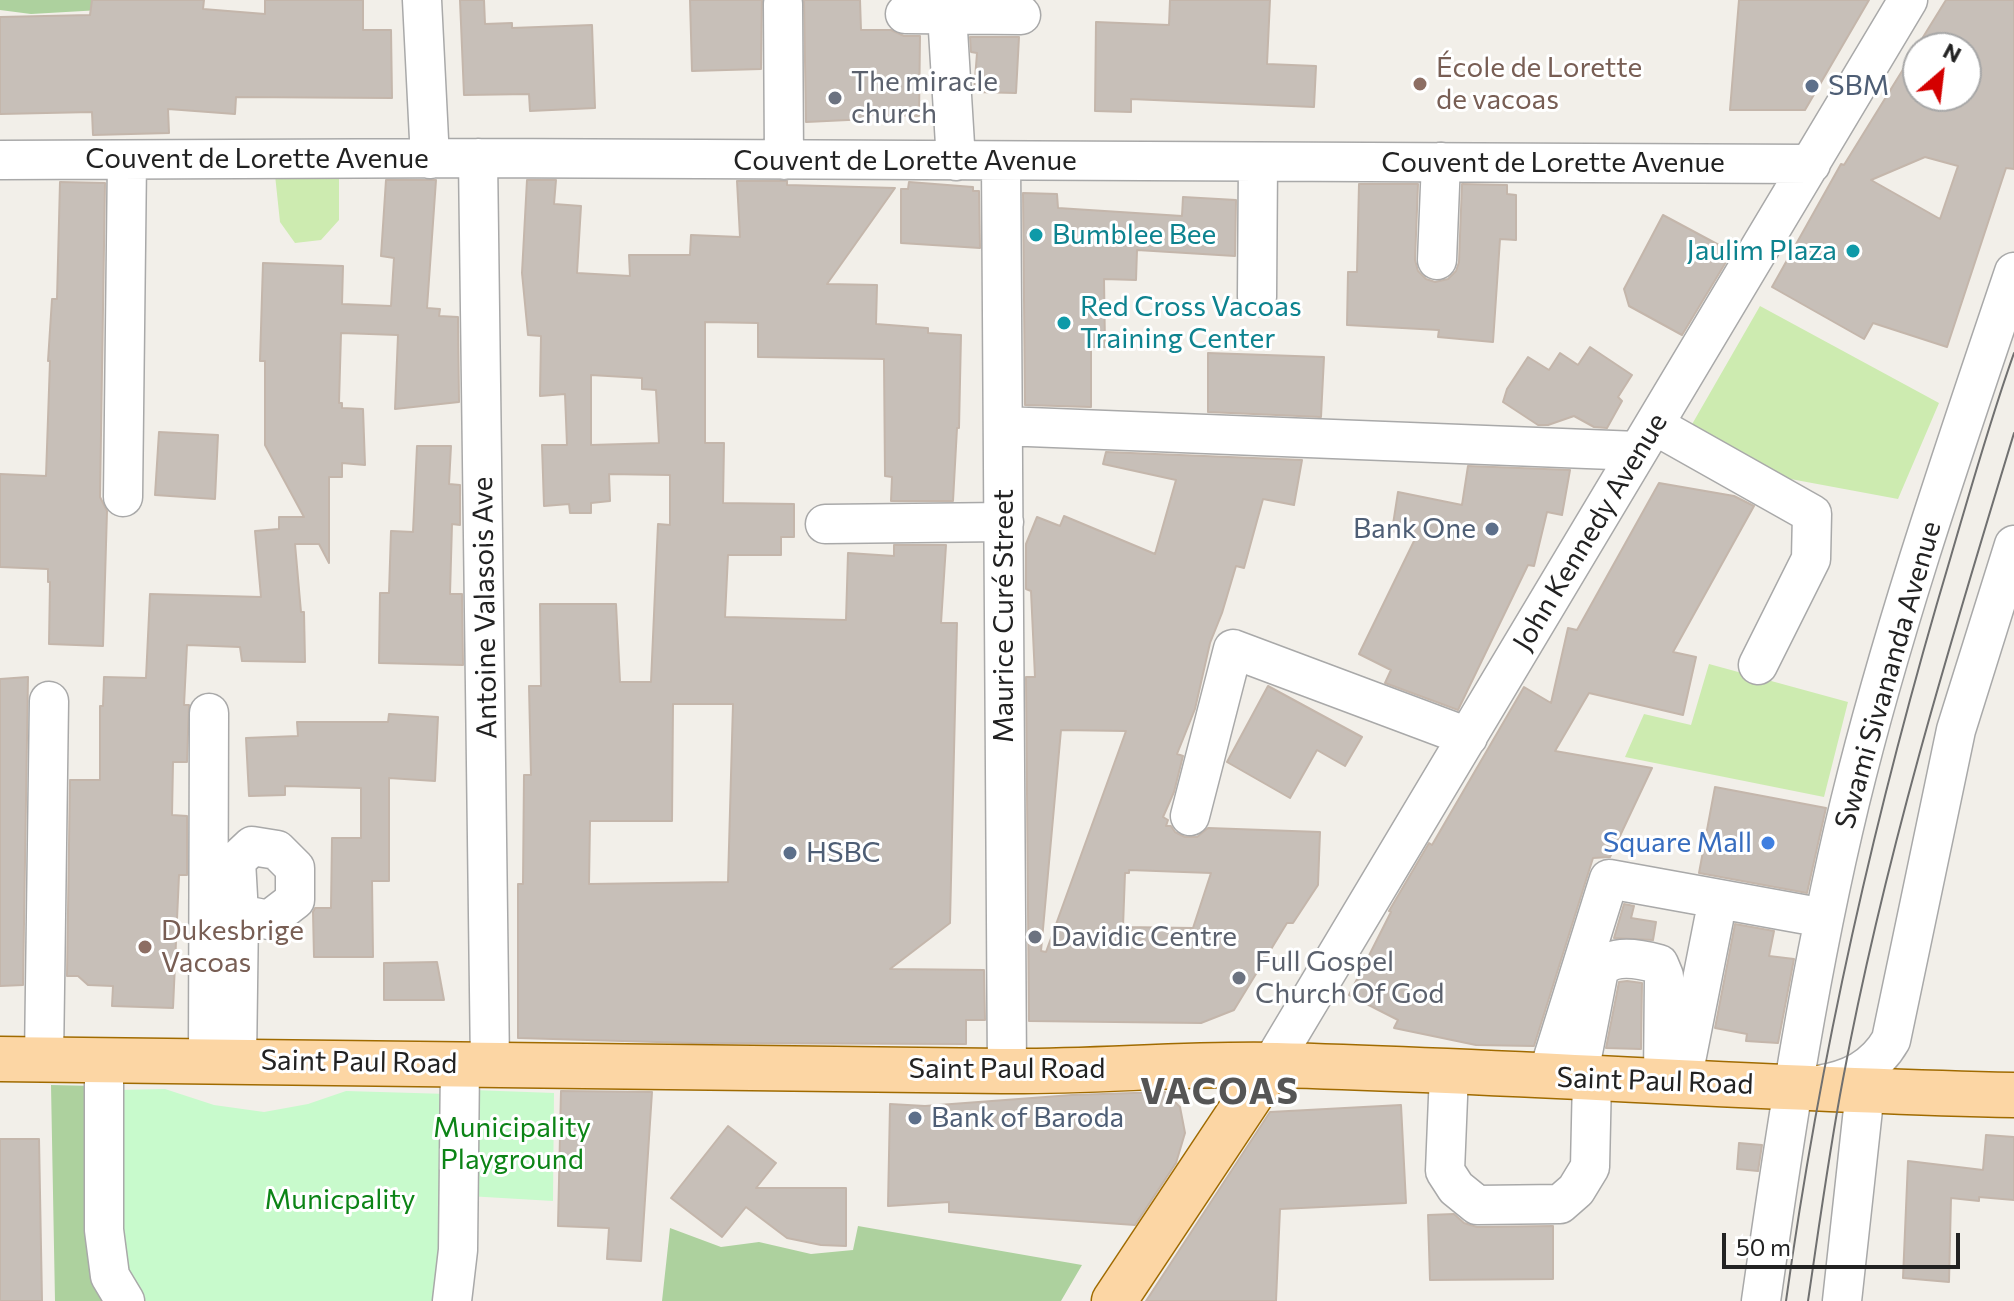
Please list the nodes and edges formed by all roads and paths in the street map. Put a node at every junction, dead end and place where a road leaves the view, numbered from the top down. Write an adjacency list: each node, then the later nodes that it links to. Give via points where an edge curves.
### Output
1 (422, 0): 8 (street)
2 (1908, 0): 16 (street, John Kennedy Avenue)
3 (783, 4): 11 (street)
4 (905, 14): 5 (street)
5 (947, 14): 6 (street); 12 (street)
6 (1021, 15)
7 (478, 158): 8 (street, Couvent de Lorette Avenue); 11 (street, Couvent de Lorette Avenue); 40 (street, Antoine Valasois Ave)
8 (430, 159): 10 (street, Couvent de Lorette Avenue)
9 (0, 160): 10 (street, Couvent de Lorette Avenue)
10 (127, 160): 22 (street)
11 (784, 160): 12 (street, Couvent de Lorette Avenue)
12 (956, 161): 13 (street, Couvent de Lorette Avenue)
13 (1001, 161): 14 (street, Couvent de Lorette Avenue); 20 (street, Maurice Curé Street)
14 (1258, 162): 15 (street, Couvent de Lorette Avenue); 19 (street)
15 (1441, 162): 16 (street, Couvent de Lorette Avenue); 17 (street)
16 (1811, 164): 21 (street, John Kennedy Avenue)
17 (1437, 260)
18 (2014, 272): 33 (street, Swami Sivananda Avenue, via 1924,540 1850,800)
19 (1257, 297)
20 (1003, 426): 21 (street); 23 (street, Maurice Curé Street)
21 (1646, 438): 27 (street, via 1812,514 1811,559); 30 (street, John Kennedy Avenue)
22 (123, 497)
23 (1004, 522): 24 (street); 42 (street, Maurice Curé Street)
24 (825, 524)
25 (2014, 545): 26 (street)
26 (2005, 604): 35 (street, via 1956,730)
27 (1758, 665)
28 (49, 701): 37 (street)
29 (209, 713): 39 (street)
30 (1468, 737): 31 (street, via 1233,649); 41 (street, John Kennedy Avenue)
31 (1190, 816)
32 (239, 914): 39 (street)
33 (1824, 918): 44 (street, via 1609,879); 46 (street, Swami Sivananda Avenue)
34 (1714, 919): 45 (street)
35 (1891, 1040): 46 (street, via 1865,1070 1821,1085); 48 (street, via 1904,1072)
36 (0, 1059): 37 (main road, Saint Paul Road)
37 (44, 1059): 38 (main road, Saint Paul Road)
38 (104, 1059): 39 (main road, Saint Paul Road); 50 (street, via 104,1230 110,1276)
39 (223, 1061): 40 (main road, Saint Paul Road)
40 (480, 1062): 42 (main road, Saint Paul Road); 51 (street, Antoine Valasois Ave)
41 (1271, 1065): 42 (main road, Saint Paul Road); 43 (main road, Saint Paul Road); 52 (main road)
42 (1007, 1071)
43 (1449, 1073): 44 (main road, Saint Paul Road); 44 (street, via 1445,1171 1477,1205 1560,1204 1576,1190 1590,1167)
44 (1573, 1078): 45 (main road, Saint Paul Road); 45 (street, via 1599,970 1617,959 1659,964)
45 (1672, 1080): 46 (main road, Saint Paul Road)
46 (1792, 1086): 47 (main road, Saint Paul Road); 53 (street, Swami Sivananda Avenue)
47 (1865, 1091): 48 (main road, Saint Paul Road); 54 (street)
48 (1936, 1093): 49 (main road, Saint Paul Road)
49 (2014, 1095)
50 (125, 1301)
51 (452, 1301)
52 (1114, 1301)
53 (1761, 1301)
54 (1842, 1301)

